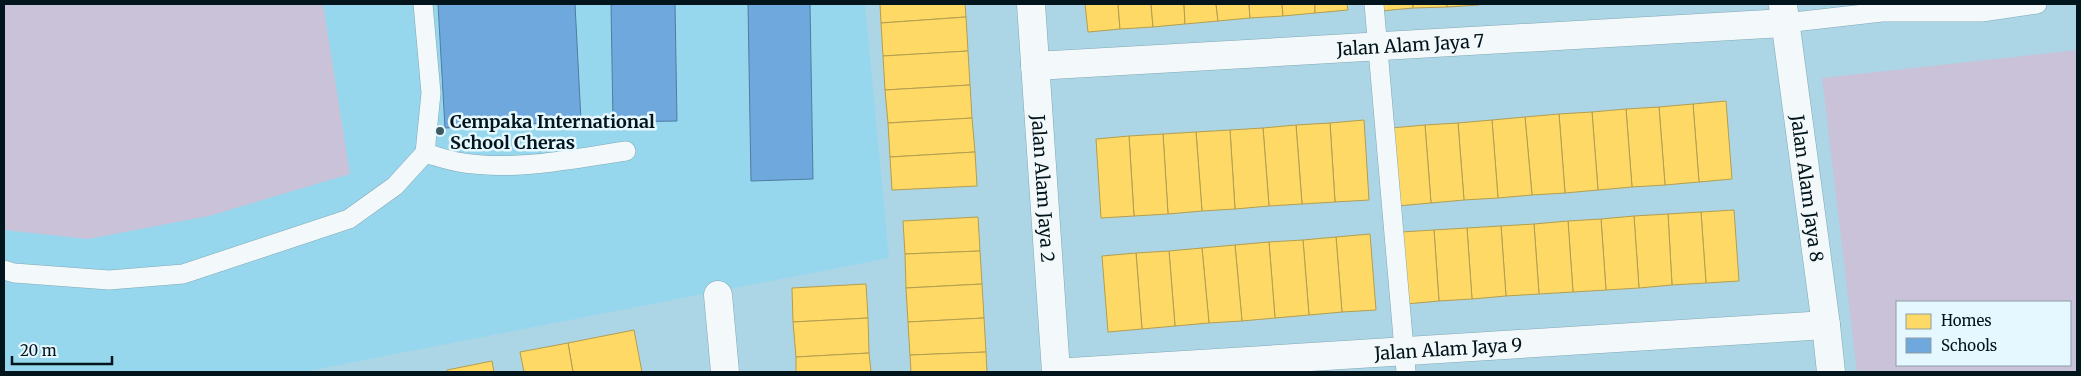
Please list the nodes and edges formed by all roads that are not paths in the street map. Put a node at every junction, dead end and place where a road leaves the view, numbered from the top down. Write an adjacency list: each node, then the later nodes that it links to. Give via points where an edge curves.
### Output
1 (423, 4): 9 (lane, via 430,93)
2 (1031, 4): 7 (street, Jalan Alam Jaya 2)
3 (1374, 4): 6 (lane)
4 (2037, 4): 5 (lane, via 1982,12)
5 (1784, 13): 6 (street, Jalan Alam Jaya 7); 12 (street, Jalan Alam Jaya 8)
6 (1377, 46): 7 (street, Jalan Alam Jaya 7); 13 (lane)
7 (1035, 66): 15 (street, Jalan Alam Jaya 2)
8 (626, 151): 9 (lane, via 530,164 493,165 459,162)
9 (425, 153): 10 (lane, via 395,186 349,219 183,274 109,280)
10 (4, 270)
11 (718, 295): 14 (street)
12 (1826, 325): 13 (street, Jalan Alam Jaya 9); 17 (street, Jalan Alam Jaya 8)
13 (1406, 362): 16 (street, Jalan Alam Jaya 9)
14 (724, 372)
15 (1056, 372)
16 (1070, 372)
17 (1831, 372)

